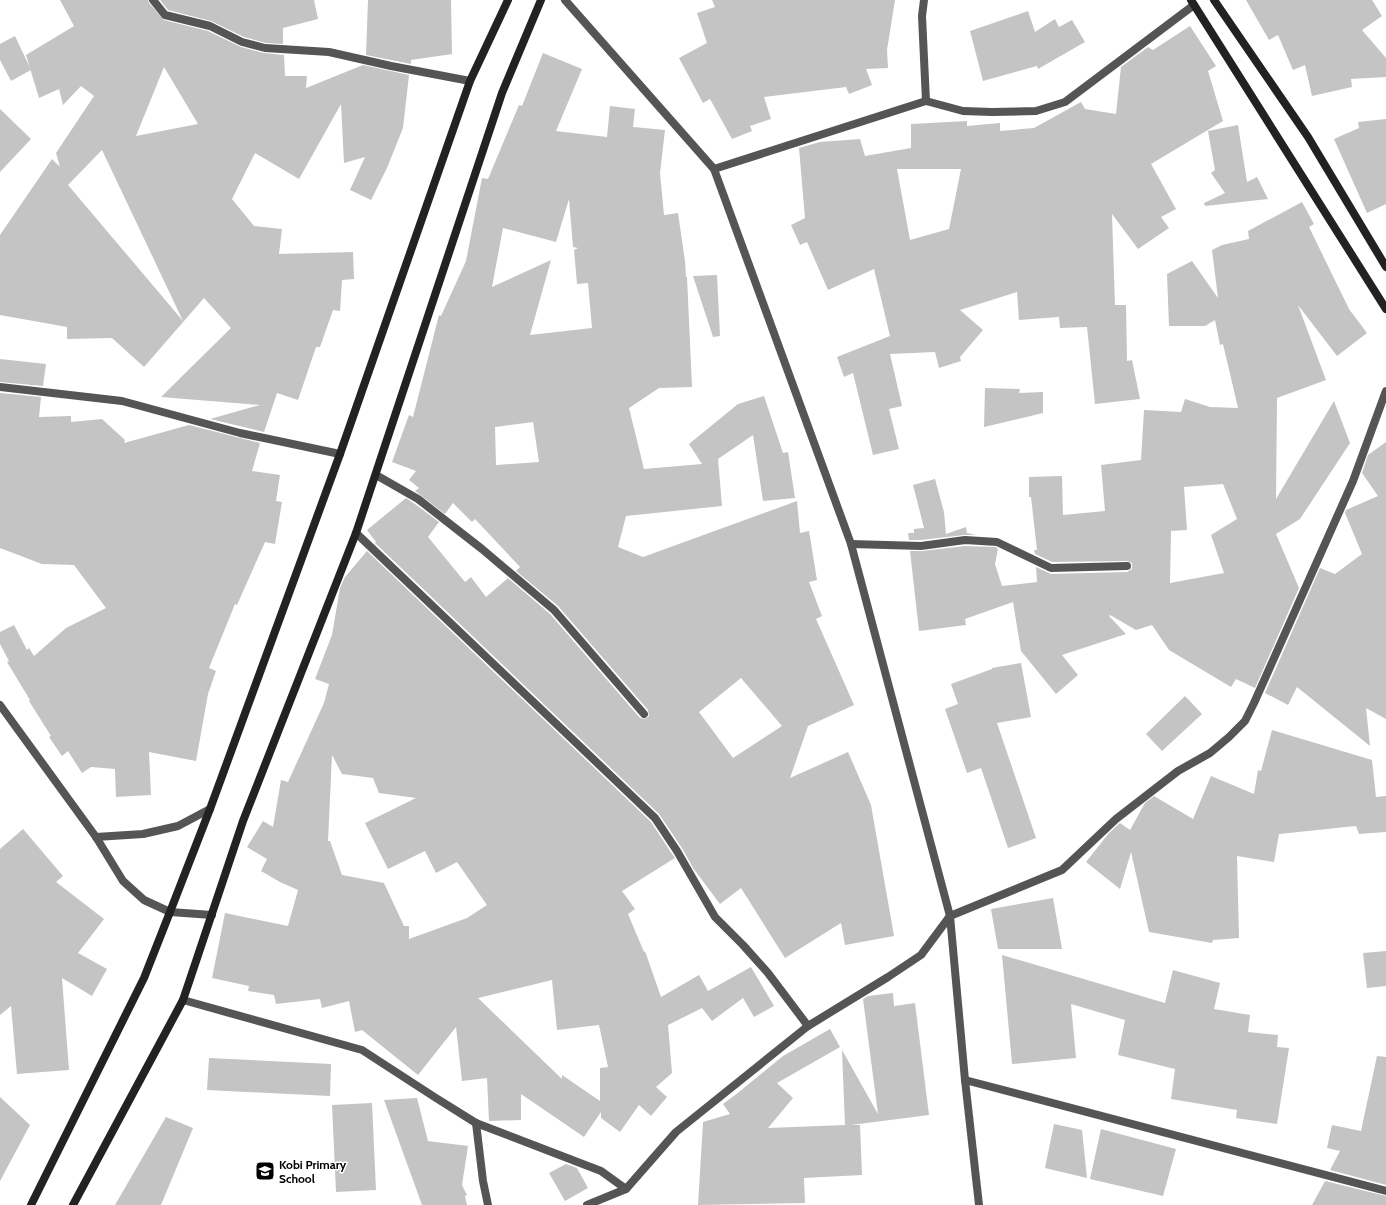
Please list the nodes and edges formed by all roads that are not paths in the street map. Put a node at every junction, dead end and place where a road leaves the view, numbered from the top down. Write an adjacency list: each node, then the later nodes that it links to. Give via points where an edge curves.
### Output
1 (153, 0): 8 (street, via 165,15 210,26 242,42 265,48 329,52)
2 (508, 0): 8 (main road)
3 (541, 0): 16 (main road, via 502,94)
4 (565, 0): 10 (street)
5 (924, 0): 9 (street, via 922,16)
6 (1214, 0): 11 (main road, via 1308,137)
7 (1192, 2): 9 (street, via 1065,102 1036,111 992,112 963,111); 12 (main road)
8 (470, 80): 15 (main road)
9 (926, 101): 10 (street)
10 (714, 169): 18 (street)
11 (1386, 267)
12 (1386, 309)
13 (0, 387): 15 (street, via 122,401 240,433)
14 (1386, 391): 26 (street, via 1353,481 1245,721 1210,753 1178,771 1116,819 1062,870)
15 (340, 454): 22 (main road)
16 (376, 475): 17 (main road); 21 (street, via 418,499 554,610)
17 (356, 533): 25 (main road, via 243,821); 28 (street, via 655,818 715,917 768,973)
18 (851, 544): 19 (street, via 921,546 965,540 997,542 1051,568); 26 (street)
19 (1127, 566)
20 (0, 706): 23 (street)
21 (644, 714)
22 (210, 809): 23 (street, via 178,826 143,834); 24 (main road)
23 (96, 837): 24 (street, via 123,881 144,900)
24 (170, 912): 25 (street); 33 (main road, via 144,978)
25 (212, 915): 27 (main road)
26 (950, 916): 28 (street, via 921,955); 29 (street)
27 (183, 1000): 30 (street, via 362,1050); 34 (main road)
28 (808, 1026): 31 (street, via 676,1132)
29 (965, 1080): 32 (street); 37 (street)
30 (476, 1123): 31 (street, via 601,1171); 35 (street)
31 (626, 1189): 36 (street)
32 (1386, 1191)
33 (32, 1205)
34 (73, 1205)
35 (488, 1205)
36 (587, 1205)
37 (979, 1205)

